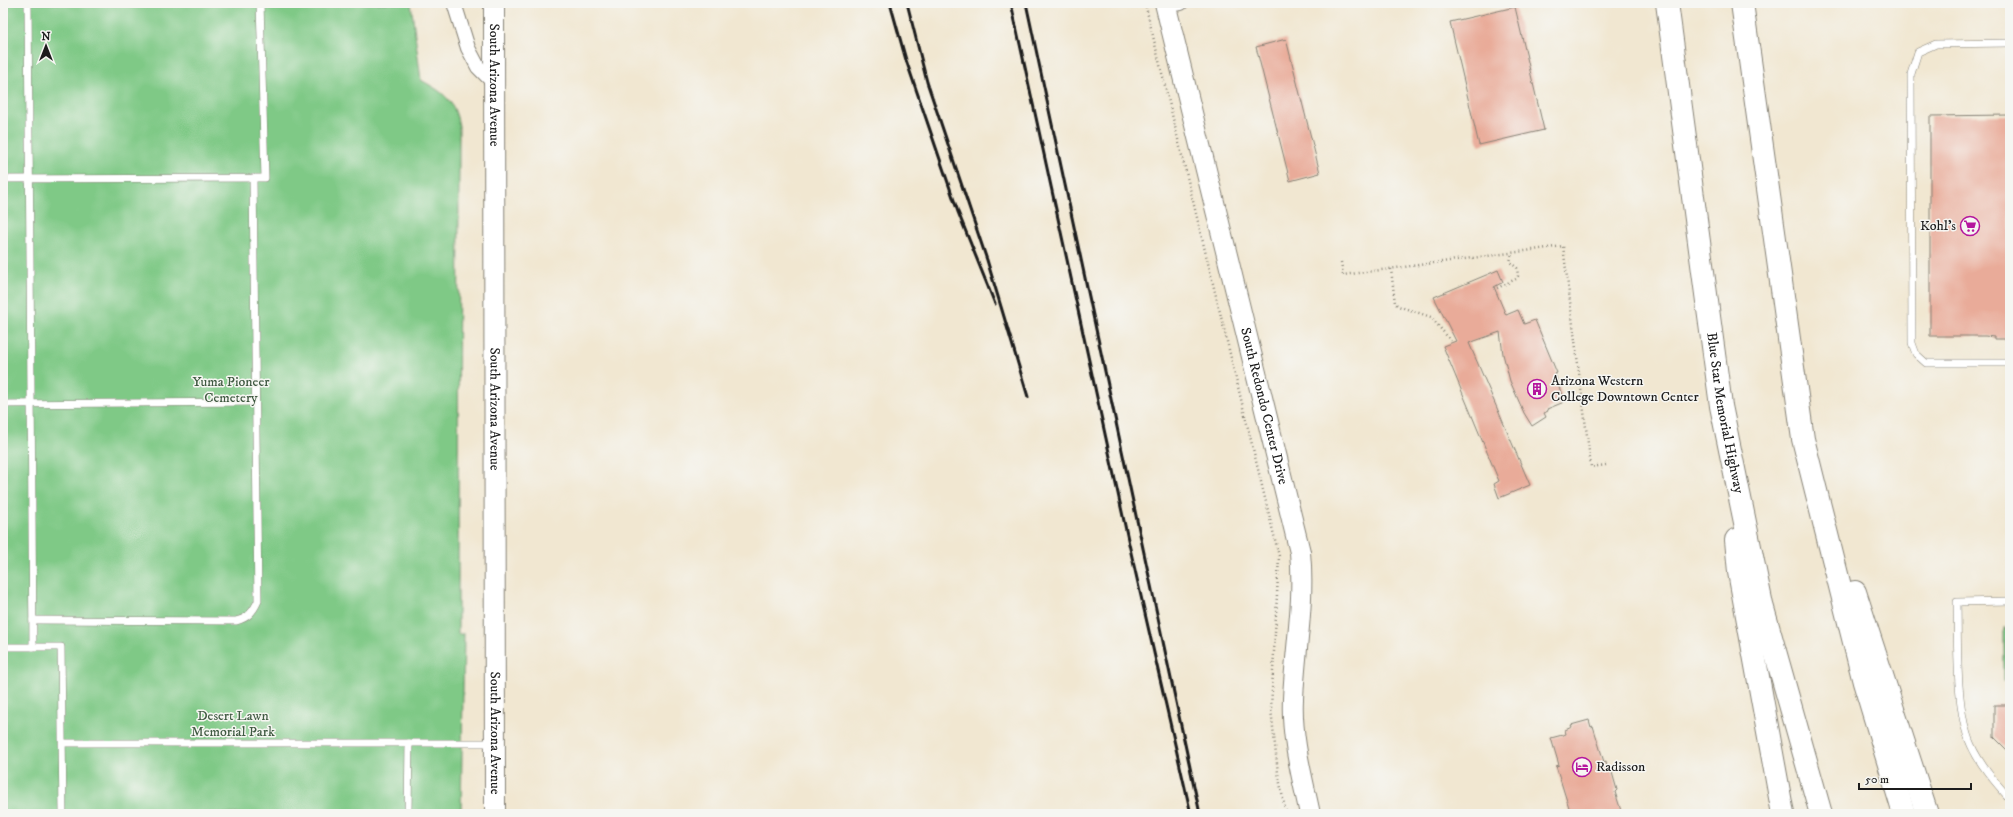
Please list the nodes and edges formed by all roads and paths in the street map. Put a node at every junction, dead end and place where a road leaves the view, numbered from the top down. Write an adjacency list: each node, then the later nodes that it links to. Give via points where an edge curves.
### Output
1 (28, 3): 13 (lane)
2 (260, 3): 11 (lane, via 264,178)
3 (454, 3): 10 (street, via 468,48 478,67)
4 (494, 3): 10 (street, South Arizona Avenue)
5 (1145, 3): 37 (path, via 1279,556 1271,709 1278,773)
6 (1667, 3): 23 (highway, Blue Star Memorial Highway)
7 (1742, 3): 24 (highway)
8 (1171, 4): 38 (street, South Redondo Center Drive, via 1300,552 1302,593 1293,723)
9 (2010, 43): 19 (lane, via 1936,44 1918,52 1911,82 1912,343 1916,354 1926,363)
10 (495, 84): 32 (street, South Arizona Avenue)
11 (253, 178): 13 (lane); 20 (lane)
12 (3, 179): 13 (lane)
13 (28, 179): 21 (lane)
14 (1512, 253): 16 (path); 17 (path, via 1510,262 1517,268 1518,276); 25 (path, via 1563,246 1591,466)
15 (1341, 262): 16 (path, via 1344,276)
16 (1391, 269): 18 (path, via 1395,303 1431,317)
17 (1497, 288)
18 (1451, 341)
19 (2010, 363)
20 (256, 402): 21 (lane); 27 (lane, via 258,601 246,618 236,621)
21 (30, 403): 22 (lane); 27 (lane)
22 (3, 404)
23 (1721, 406): 39 (highway, via 1739,572); 40 (highway, Blue Star Memorial Highway, via 1762,605)
24 (1803, 439): 41 (highway, via 1864,682); 42 (highway, via 1884,676)
25 (1606, 465)
26 (2010, 601): 33 (lane, via 1957,602 1961,706 1970,744 1990,776)
27 (33, 620): 29 (lane)
28 (3, 647): 29 (lane)
29 (33, 647): 30 (lane, via 61,647)
30 (62, 743): 31 (lane); 34 (lane)
31 (409, 743): 32 (lane); 35 (lane)
32 (496, 743): 36 (street, South Arizona Avenue)
33 (2010, 799)
34 (62, 814)
35 (408, 814)
36 (495, 814)
37 (1286, 814)
38 (1310, 814)
39 (1783, 814)
40 (1821, 814)
41 (1904, 814)
42 (1927, 814)

